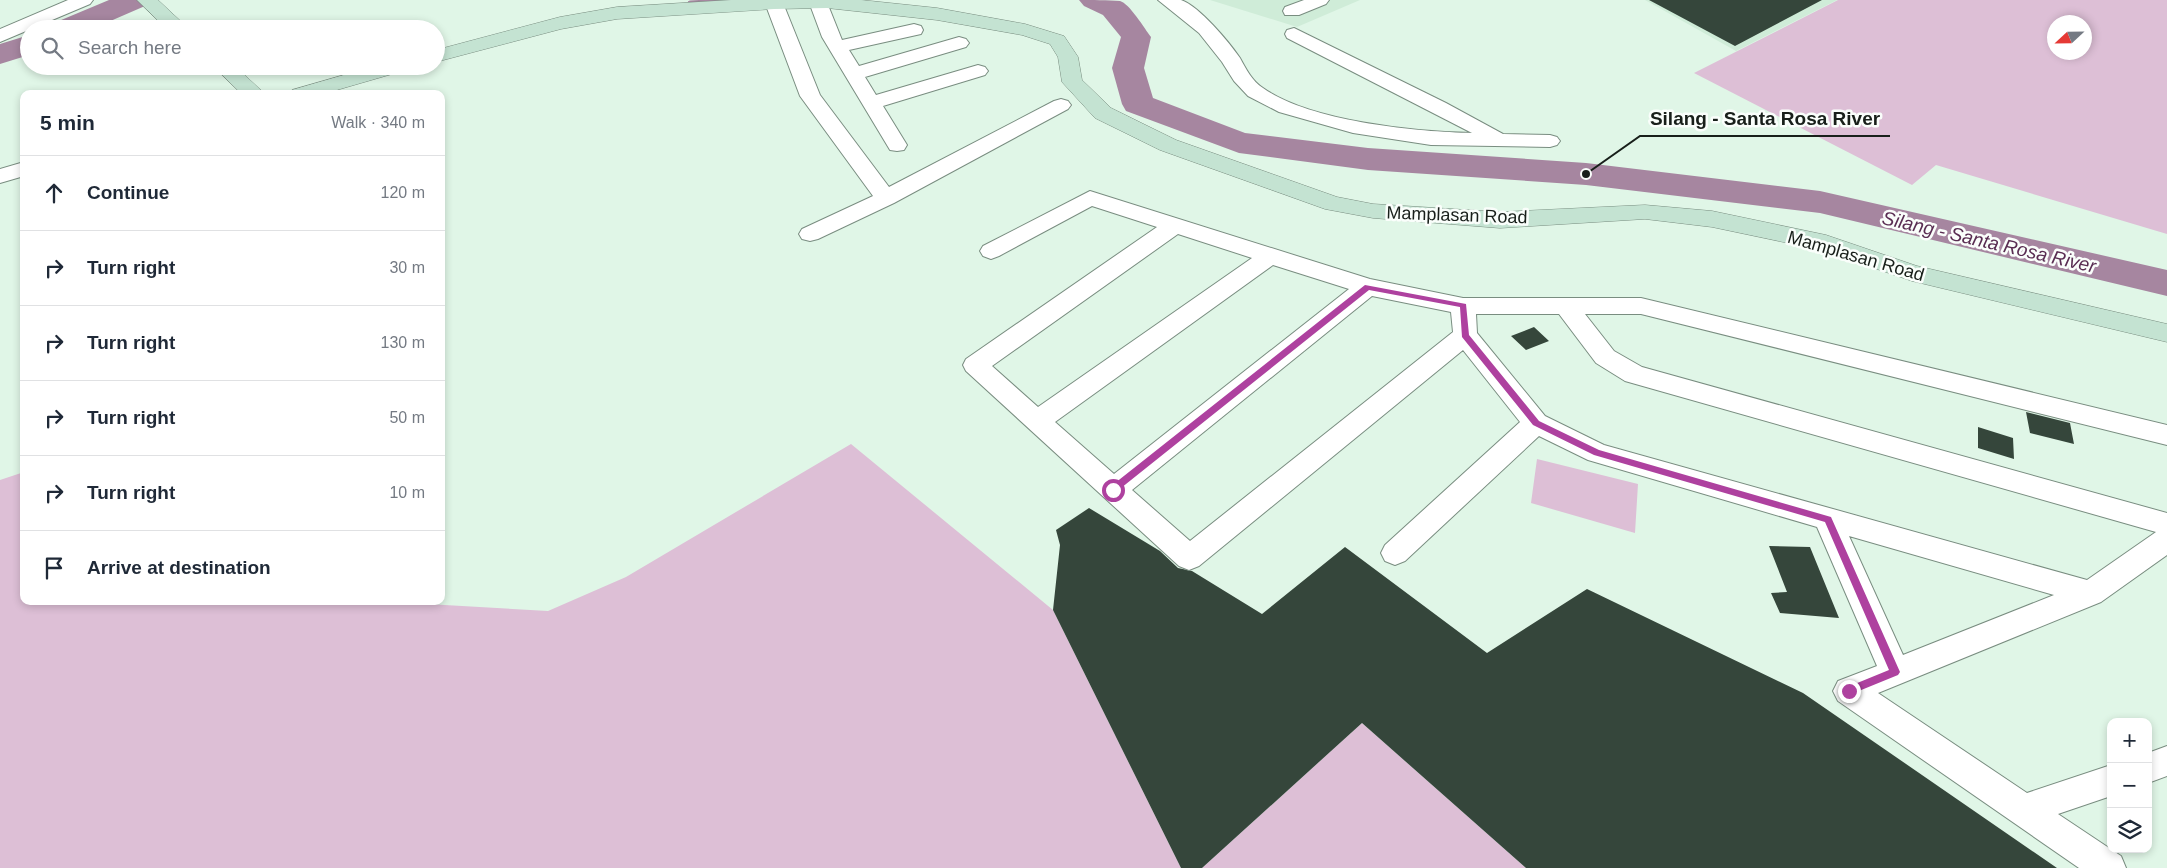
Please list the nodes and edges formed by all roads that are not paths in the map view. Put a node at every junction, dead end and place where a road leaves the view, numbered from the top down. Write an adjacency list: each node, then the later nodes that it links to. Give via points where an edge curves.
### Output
1 (84, 0): 8 (street)
2 (1167, 0): 25 (street, via 1206,30 1255,92 1286,108 1353,127 1431,140)
3 (1320, 0): 7 (street)
4 (824, 1): 5 (street, Mamplasan Road); 15 (street, via 831,37); 38 (street, Mamplasan Road, via 937,14 1025,30 1057,40 1068,57 1072,82 1103,113 1168,145 1333,204 1373,211 1500,220 1645,212 1712,218 1826,243 1912,273)
5 (774, 3): 16 (street, Mamplasan Road, via 617,13 560,23); 30 (street, via 810,96)
6 (152, 5): 9 (street)
7 (1292, 12)
8 (37, 20)
9 (169, 20)
10 (20, 27): 13 (street)
11 (914, 30): 15 (street)
12 (1294, 34): 25 (street)
13 (0, 36)
14 (959, 43): 18 (street)
15 (837, 47): 18 (street)
16 (445, 54)
17 (978, 71): 23 (street)
18 (853, 74): 23 (street)
19 (233, 75): 21 (street)
20 (367, 75): 22 (street)
21 (250, 90)
22 (312, 90)
23 (871, 103): 27 (street)
24 (1061, 105): 30 (street)
25 (1501, 141): 26 (street)
26 (1550, 141)
27 (897, 145)
28 (20, 170): 29 (street)
29 (0, 176)
30 (886, 198): 32 (street)
31 (1176, 225): 33 (street, via 1090,198); 34 (street); 40 (street, via 975,365)
32 (810, 234)
33 (991, 251)
34 (1270, 256): 35 (street); 40 (street)
35 (1368, 287): 36 (street); 43 (street)
36 (1464, 306): 37 (street); 39 (street)
37 (1566, 306): 42 (street, via 1641,306); 45 (street, via 1605,357 1634,374)
38 (2167, 333)
39 (1465, 336): 41 (street); 43 (street, via 1189,558)
40 (1037, 421): 43 (street)
41 (1536, 423): 44 (street, via 1596,452); 47 (street)
42 (2167, 435)
43 (1113, 490)
44 (1828, 519): 48 (street); 49 (street)
45 (2167, 524)
46 (2167, 540): 48 (street)
47 (1394, 554)
48 (2091, 593): 49 (street)
49 (1895, 672): 53 (street, via 1849,691)
50 (2167, 762): 51 (street)
51 (2152, 767)
52 (2107, 781): 53 (street)
53 (2024, 810): 54 (street)
54 (2109, 868)

